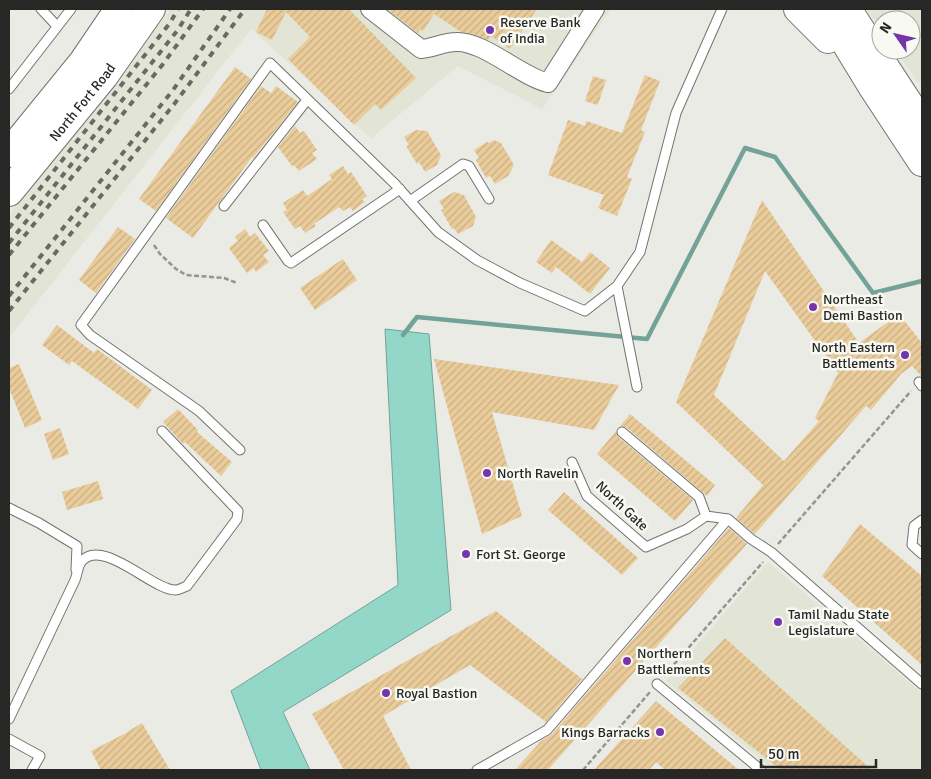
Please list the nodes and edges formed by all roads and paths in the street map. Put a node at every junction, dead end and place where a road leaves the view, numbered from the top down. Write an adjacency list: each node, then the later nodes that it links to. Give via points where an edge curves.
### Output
1 (42, 9): 11 (lane)
2 (71, 9): 11 (lane)
3 (119, 9): 16 (main road, North Fort Road, via 83,62)
4 (151, 9): 19 (main road, North Fort Road, via 104,76)
5 (370, 9): 6 (street, via 422,49 456,42 471,44 536,80 548,83)
6 (595, 9)
7 (722, 9): 26 (lane, via 676,113 640,252)
8 (798, 9): 12 (main road)
9 (821, 9): 12 (main road, via 836,27)
10 (854, 15): 15 (main road)
11 (57, 26): 13 (lane)
12 (872, 86): 17 (main road)
13 (9, 88)
14 (307, 100): 18 (lane); 22 (lane); 24 (lane, via 270,63)
15 (922, 124)
16 (9, 154)
17 (922, 162)
18 (400, 189): 21 (lane); 23 (lane, via 291,263)
19 (9, 192)
20 (489, 199): 21 (lane, via 469,166 463,164)
21 (410, 201): 26 (lane, via 438,232 477,260 585,311)
22 (224, 206)
23 (263, 225)
24 (146, 234): 25 (path, via 160,254 186,275 224,278); 31 (lane, via 81,324 90,335 199,411)
25 (237, 283)
26 (617, 286): 28 (lane)
27 (920, 384): 37 (path)
28 (636, 387)
29 (162, 431): 39 (lane, via 238,511 237,519 187,586 176,590 166,587 99,554 81,562)
30 (622, 432): 34 (lane, via 699,497)
31 (240, 450)
32 (572, 462): 34 (lane, North Gate, via 587,496 646,547 687,529)
33 (9, 508): 39 (lane, via 77,546)
34 (706, 516): 35 (lane)
35 (728, 519): 37 (lane); 45 (lane, via 547,730)
36 (922, 520): 38 (lane, via 914,526 912,546)
37 (772, 552): 40 (path); 41 (lane)
38 (922, 554)
39 (75, 580): 42 (lane)
40 (657, 684): 46 (path); 47 (lane)
41 (922, 684)
42 (9, 719)
43 (9, 739): 44 (lane, via 40,756)
44 (32, 770)
45 (477, 770)
46 (583, 770)
47 (761, 770)

